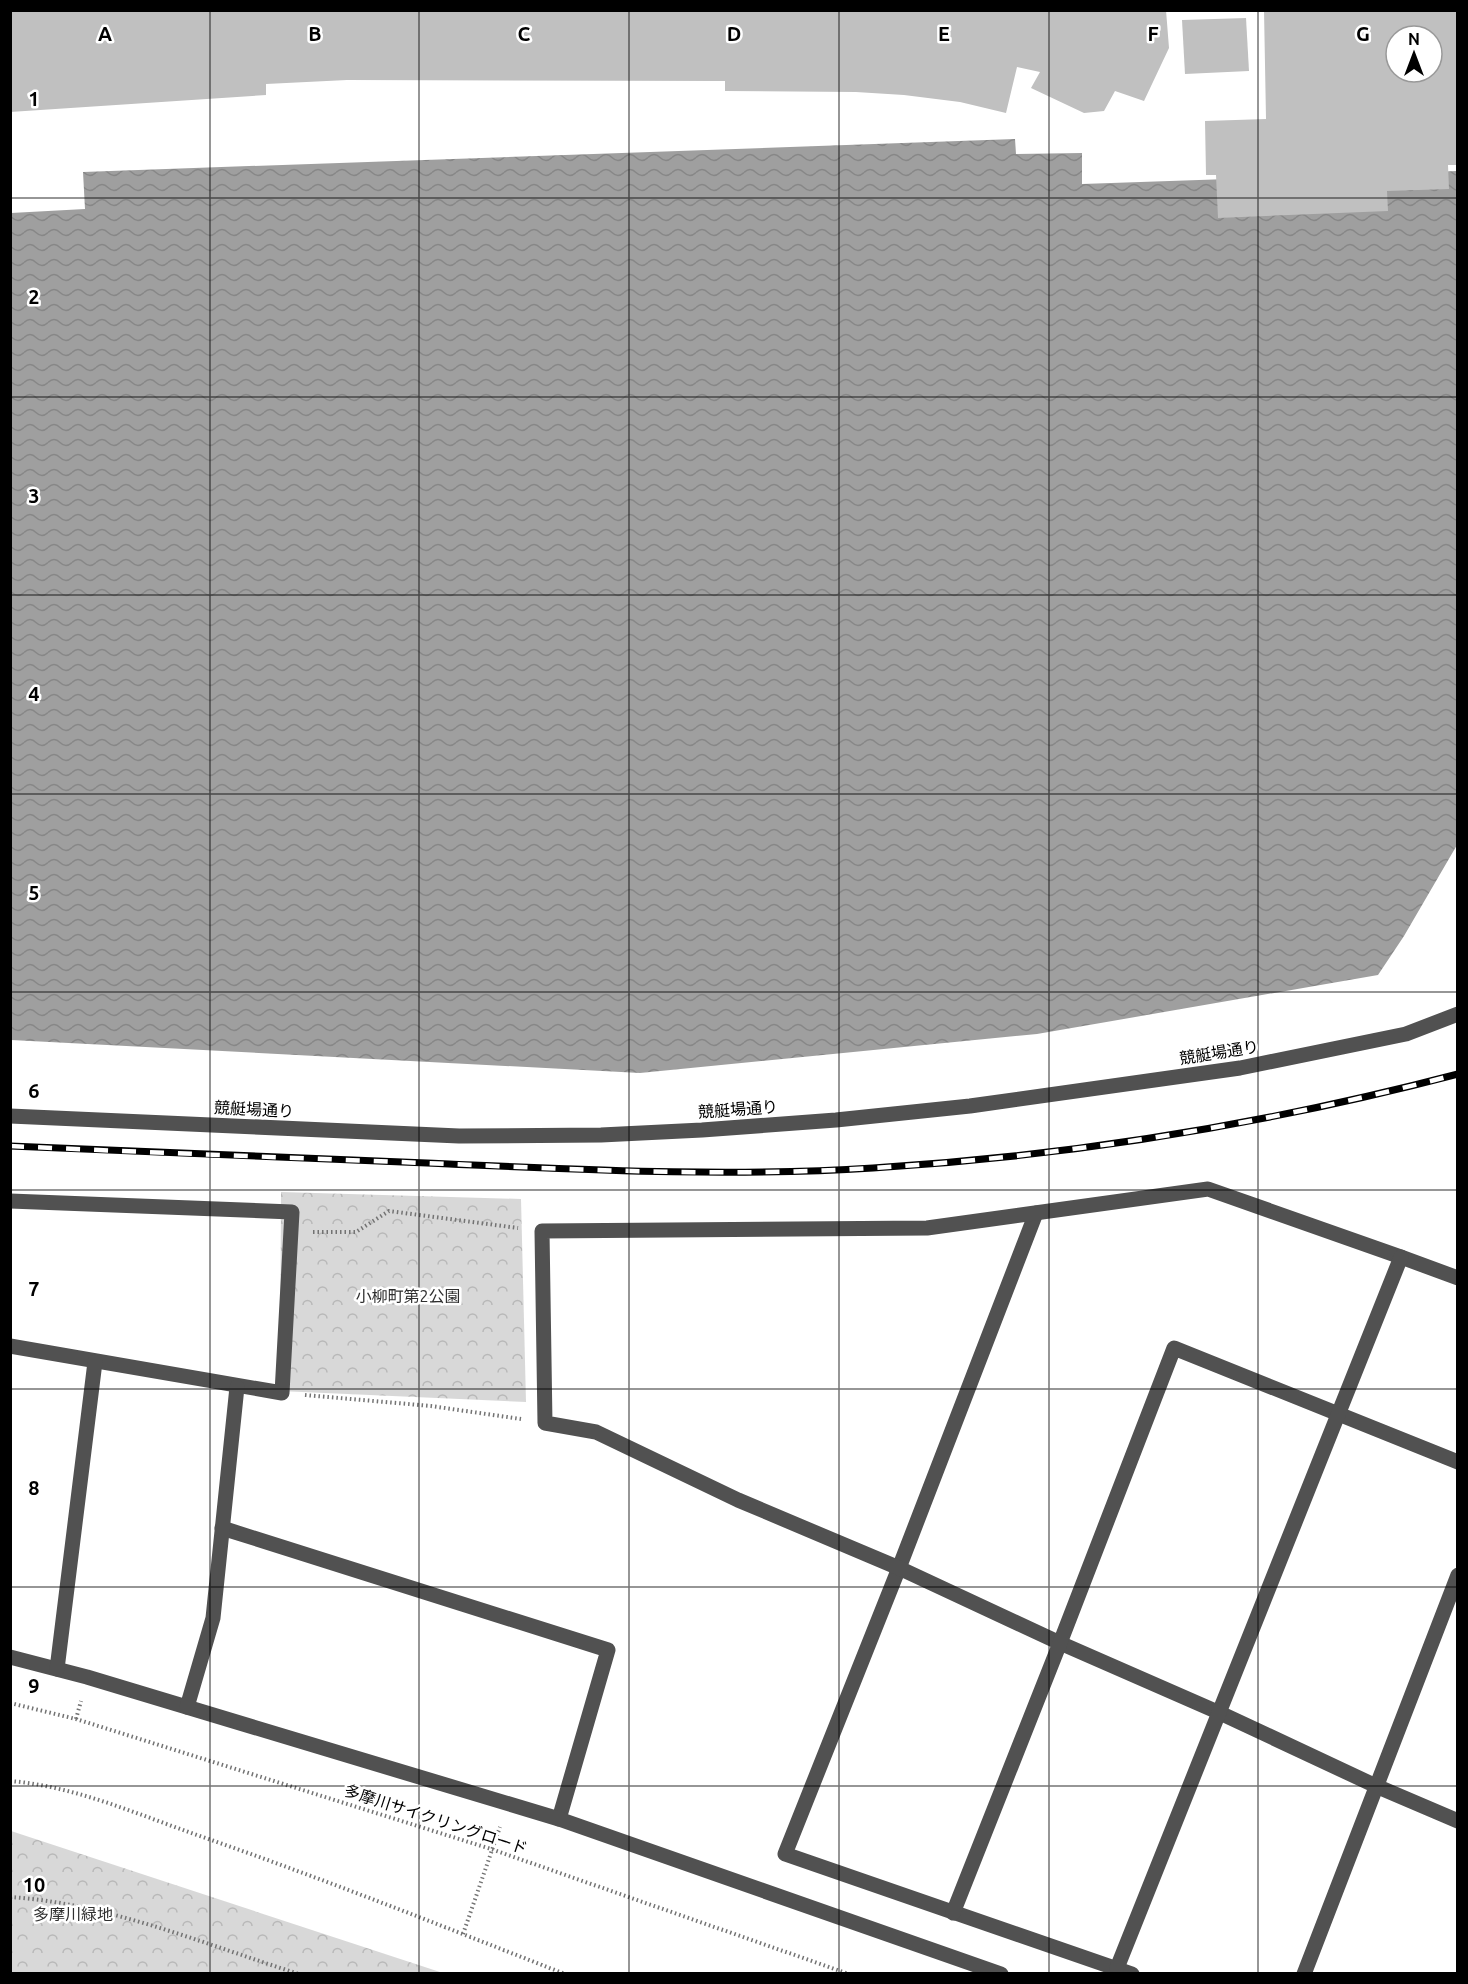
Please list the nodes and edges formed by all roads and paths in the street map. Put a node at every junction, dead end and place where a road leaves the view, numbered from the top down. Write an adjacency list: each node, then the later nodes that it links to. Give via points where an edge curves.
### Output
1 (1458, 1014): 2 (street, 競艇場通り, via 1406,1034 1217,1071 970,1106 702,1130 459,1136)
2 (10, 1116)
3 (10, 1201): 6 (street, via 292,1212)
4 (1036, 1214): 5 (street, via 927,1228); 7 (street, via 1208,1189); 17 (street)
5 (542, 1231): 6 (path, via 389,1211 356,1232); 14 (street)
6 (291, 1232): 12 (street)
7 (1401, 1257): 8 (street); 13 (street)
8 (1457, 1277)
9 (10, 1346): 10 (street)
10 (95, 1362): 11 (street); 21 (street)
11 (237, 1387): 12 (street); 16 (street)
12 (282, 1394): 14 (path, via 431,1406)
13 (1339, 1414): 15 (street); 19 (street, via 1174,1348); 24 (street)
14 (545, 1423): 17 (street, via 596,1432 738,1500)
15 (1458, 1462)
16 (222, 1528): 23 (street, via 213,1618); 28 (street, via 608,1650)
17 (899, 1568): 19 (street); 32 (street, via 785,1854)
18 (1458, 1575): 26 (street)
19 (1060, 1643): 24 (street); 32 (street)
20 (10, 1657): 21 (street)
21 (57, 1669): 23 (street)
22 (10, 1702): 30 (path, 多摩川サイクリングロード)
23 (187, 1707): 27 (street)
24 (1220, 1713): 26 (street); 34 (street)
25 (10, 1781): 33 (path, via 39,1783 100,1801)
26 (1376, 1786): 29 (street); 40 (street)
27 (508, 1804): 28 (street); 30 (path)
28 (559, 1819): 38 (street)
29 (1458, 1821)
30 (491, 1849): 33 (path); 37 (path, 多摩川サイクリングロード)
31 (10, 1897): 35 (path, via 87,1908)
32 (952, 1913): 34 (street)
33 (463, 1934): 36 (path)
34 (1117, 1968): 39 (street)
35 (299, 1974)
36 (565, 1974)
37 (849, 1974)
38 (1001, 1974)
39 (1132, 1974)
40 (1304, 1974)

